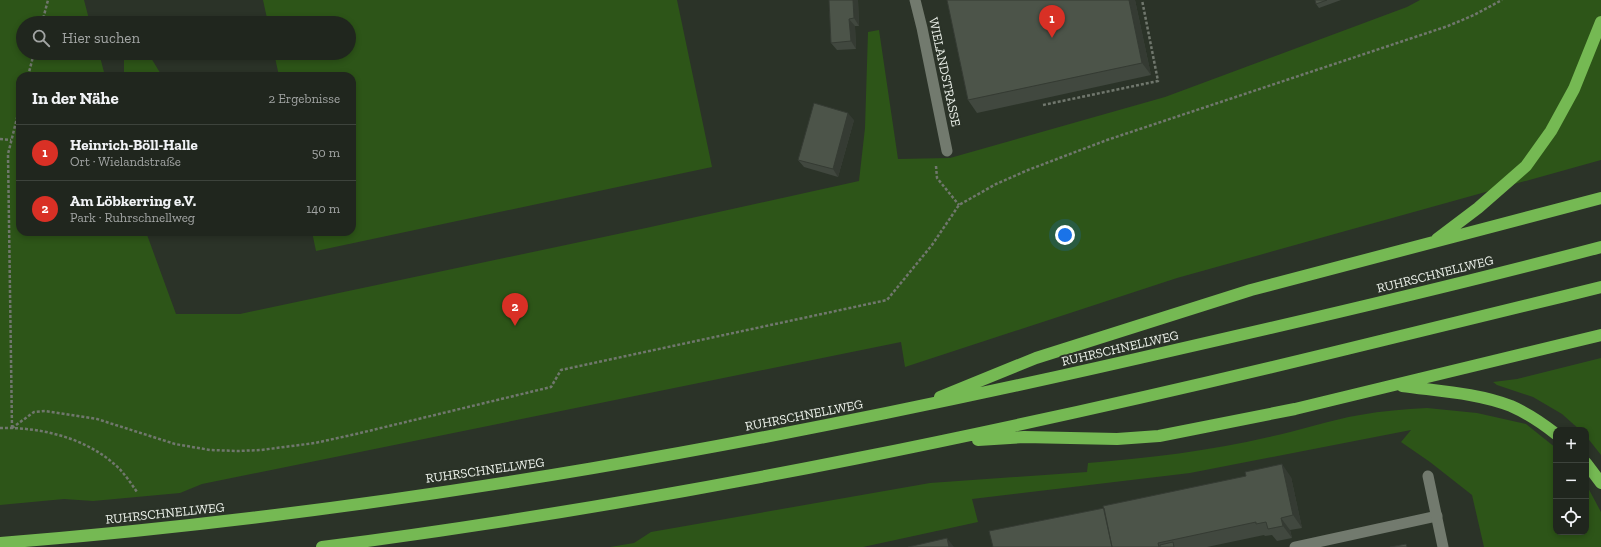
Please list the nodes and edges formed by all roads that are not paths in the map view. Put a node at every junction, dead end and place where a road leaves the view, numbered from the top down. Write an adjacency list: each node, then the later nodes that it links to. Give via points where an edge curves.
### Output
1 (915, 0): 3 (street, WIELANDSTRASSE)
2 (1601, 22): 5 (highway, via 1574,89 1551,131 1526,166 1478,208)
3 (947, 151)
4 (1601, 198): 5 (highway)
5 (1431, 243): 10 (highway, via 1251,290 1036,358)
6 (1601, 247): 10 (highway, RUHRSCHNELLWEG, via 1305,320)
7 (1601, 286): 12 (highway, via 1194,386)
8 (1601, 334): 9 (highway)
9 (1395, 386): 11 (highway, via 1476,397 1511,406); 12 (highway, via 1159,436 1117,439 1024,437)
10 (911, 409): 17 (highway, RUHRSCHNELLWEG, via 723,445 500,483 291,513)
11 (1553, 432)
12 (903, 449): 18 (highway, via 630,500)
13 (1589, 467): 15 (highway)
14 (1428, 476): 16 (street)
15 (1601, 483)
16 (1437, 516): 19 (street); 20 (street)
17 (0, 543)
18 (322, 547)
19 (1295, 547)
20 (1443, 547)

